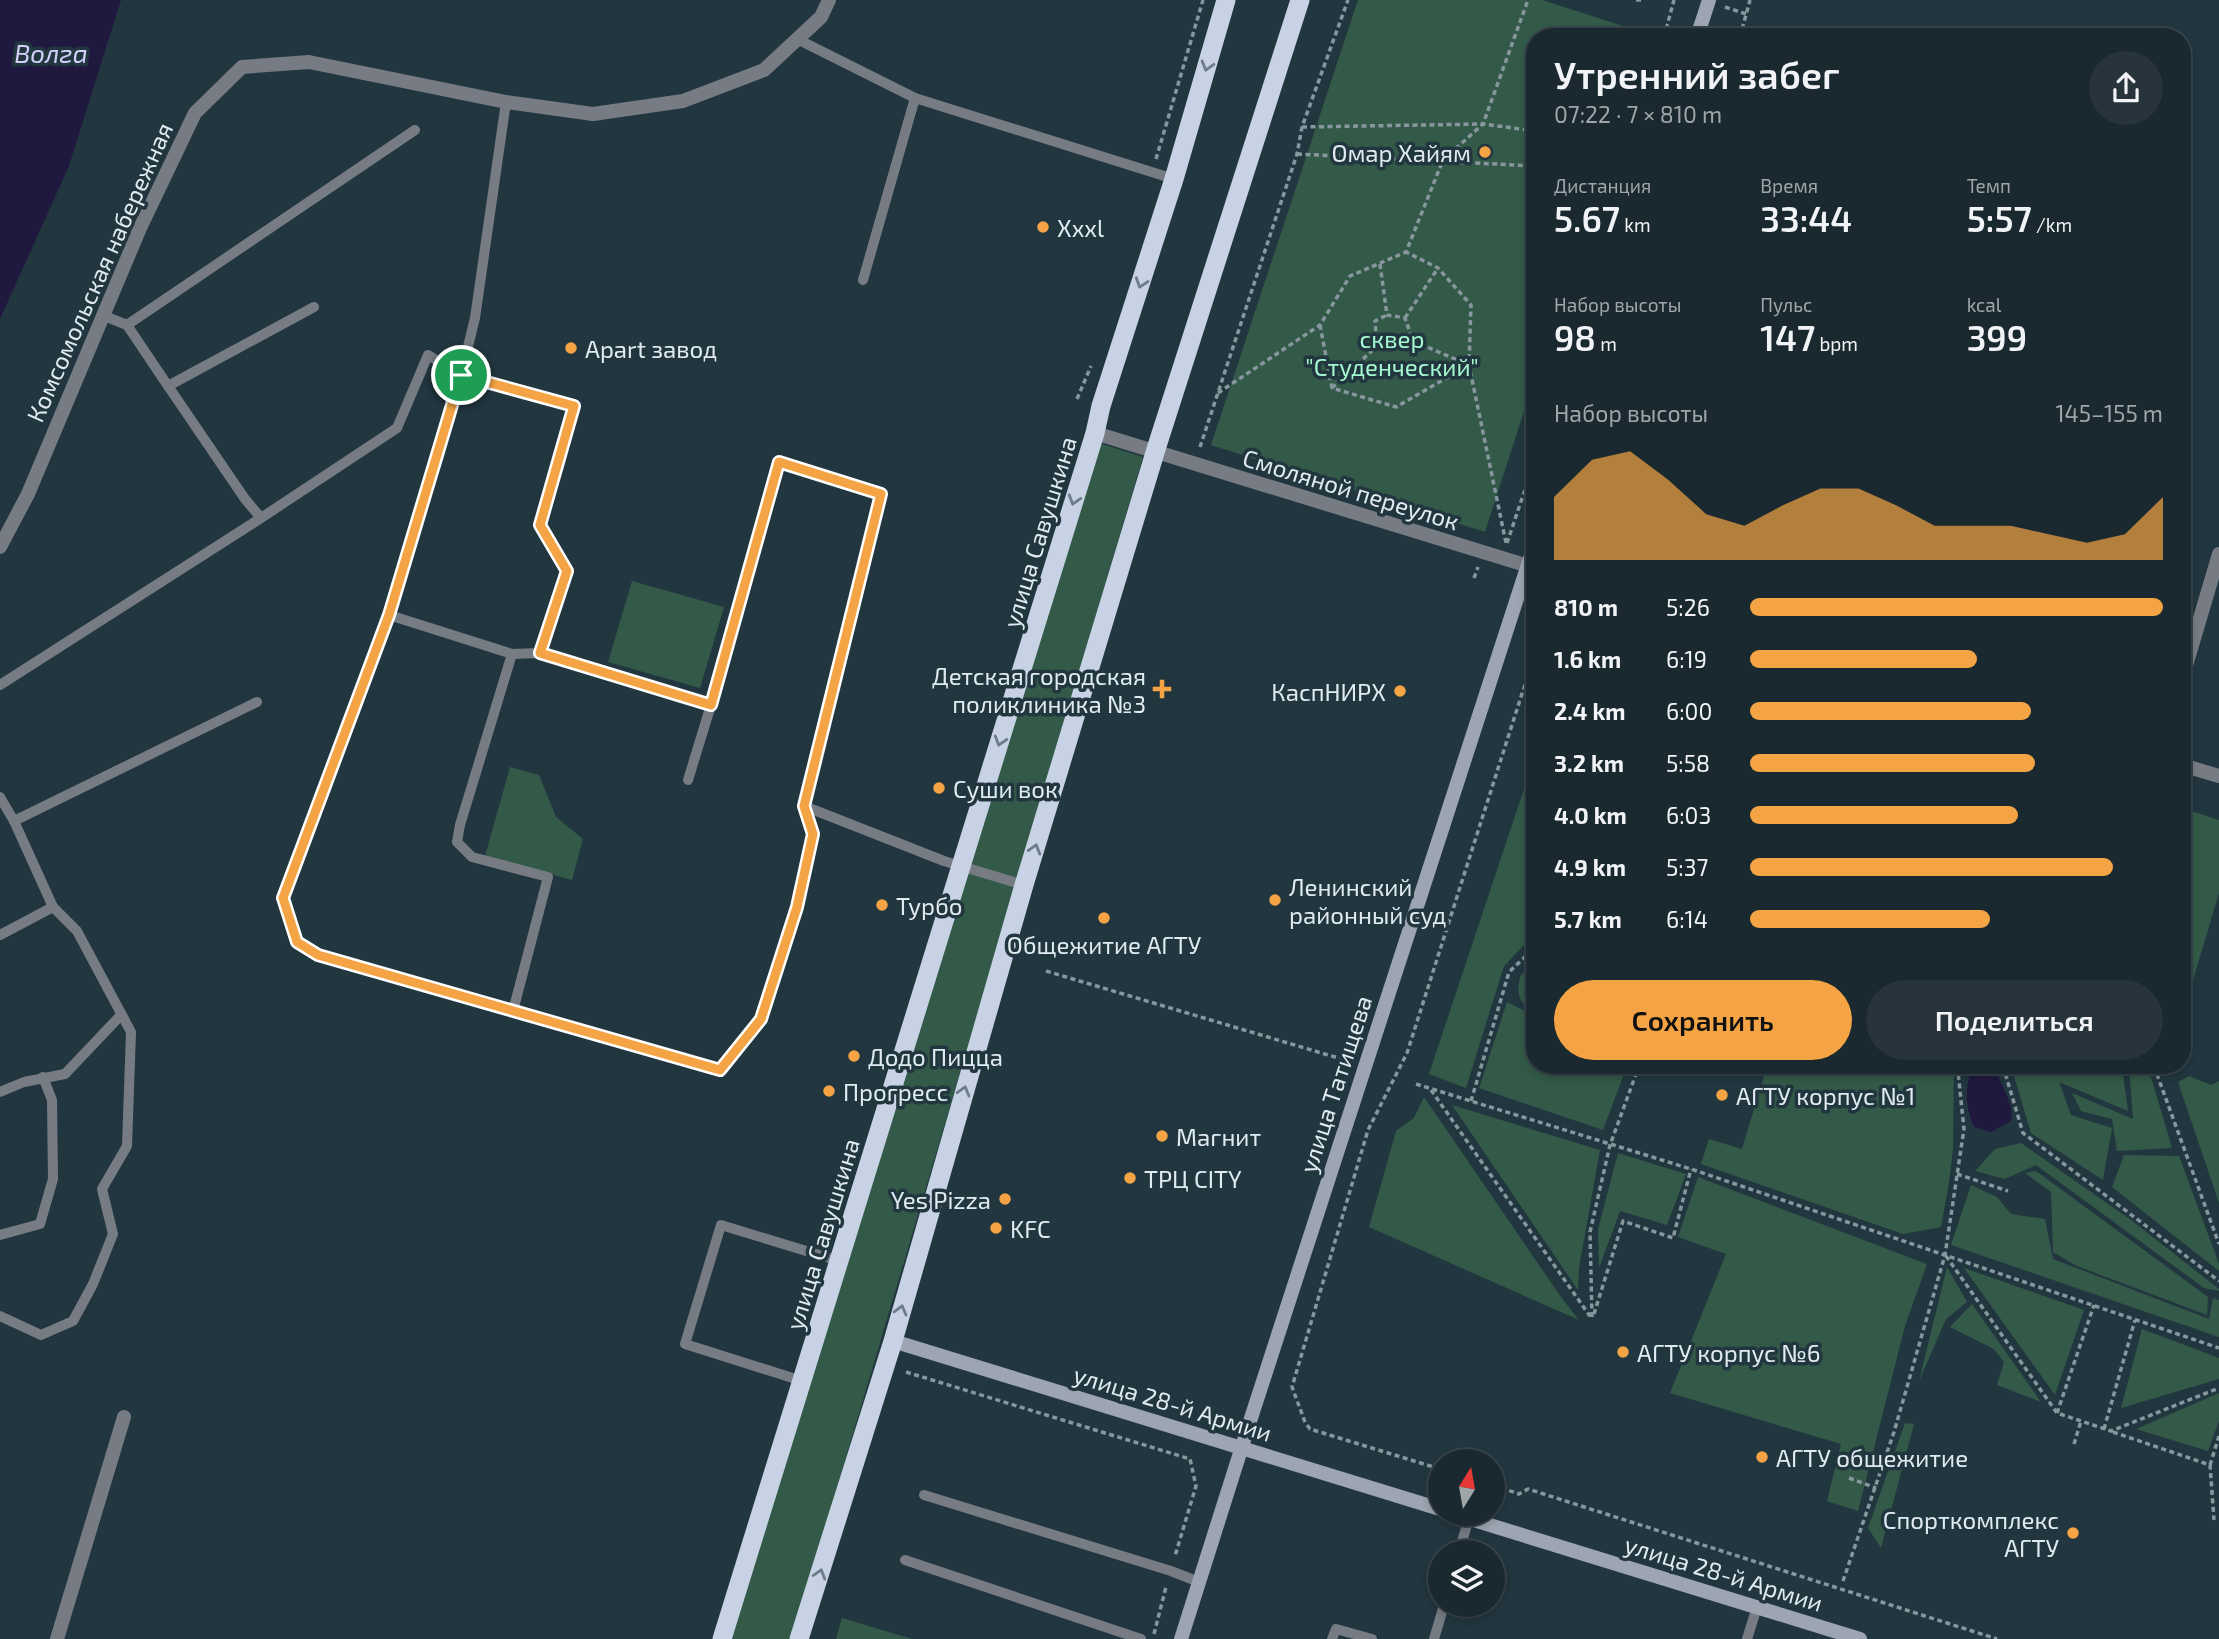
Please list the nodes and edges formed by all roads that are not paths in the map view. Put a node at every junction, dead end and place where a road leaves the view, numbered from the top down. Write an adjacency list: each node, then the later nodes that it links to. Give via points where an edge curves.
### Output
1 (829, 0): 6 (street, Комсомольская набережная, via 821,18)
2 (1226, 0): 10 (highway, улица Савушкина, one-way to 10)
3 (1300, 0): 18 (highway)
4 (1709, 0): 5 (main road)
5 (1700, 28)
6 (797, 39): 7 (lane); 8 (street, Комсомольская набережная, via 764,70 683,101 593,114)
7 (915, 98): 10 (lane); 11 (lane)
8 (506, 102): 13 (street, Комсомольская набережная, via 309,62 242,67 195,113); 15 (lane, via 475,318)
9 (415, 130): 14 (lane)
10 (1174, 179): 17 (highway, улица Савушкина, one-way to 17)
11 (863, 280)
12 (314, 307): 16 (lane)
13 (102, 315): 14 (lane); 20 (street, Комсомольская набережная, via 28,494)
14 (127, 325): 16 (lane)
15 (461, 375): 19 (lane, via 428,355 397,428); 24 (lane); 26 (lane, via 574,406 540,525 567,571)
16 (168, 386): 19 (lane)
17 (1095, 433): 18 (street, Смоляной переулок); 37 (highway, улица Савушкина, one-way to 37)
18 (1155, 453): 22 (street, Смоляной переулок); 38 (highway, one-way to 18)
19 (261, 518): 28 (lane)
20 (0, 547)
21 (2219, 554): 25 (street)
22 (1526, 565)
23 (1526, 582): 51 (main road, улица Татищева)
24 (389, 615): 27 (lane); 41 (lane, via 283,898 297,942 318,955)
25 (2191, 649)
26 (540, 653): 27 (lane); 30 (lane)
27 (512, 654): 41 (lane, via 457,842 472,857 548,877)
28 (0, 685)
29 (257, 702): 36 (lane)
30 (711, 705): 33 (lane); 35 (lane, via 779,462 881,494)
31 (2191, 768): 32 (street)
32 (2219, 776)
33 (688, 780)
34 (0, 797): 36 (lane)
35 (804, 806): 37 (lane); 41 (lane, via 813,834 797,907 761,1019 720,1070)
36 (14, 821): 39 (lane)
37 (961, 866): 38 (lane); 46 (highway, улица Савушкина)
38 (1024, 885): 48 (highway, one-way to 38)
39 (53, 907): 40 (lane); 42 (lane, via 77,931)
40 (0, 935)
41 (513, 1011)
42 (121, 1015): 43 (lane, via 65,1074); 47 (lane, via 131,1032 127,1146 102,1189 113,1234 93,1284 73,1321 41,1335)
43 (43, 1077): 44 (lane); 45 (lane, via 52,1100 53,1179 40,1224)
44 (0, 1092)
45 (0, 1235)
46 (839, 1261): 49 (highway, улица Савушкина); 49 (lane, via 721,1225 685,1344)
47 (0, 1316)
48 (893, 1340): 51 (main road, улица 28-й Армии); 61 (highway, one-way to 48)
49 (802, 1381): 60 (highway, улица Савушкина)
50 (124, 1417): 59 (street)
51 (1241, 1448): 53 (main road, улица 28-й Армии); 56 (main road, улица Татищева)
52 (924, 1495): 56 (lane)
53 (1428, 1505)
54 (1494, 1526): 57 (main road, улица 28-й Армии)
55 (905, 1560): 62 (lane)
56 (1199, 1582): 63 (main road, улица Татищева)
57 (1757, 1607): 67 (lane); 68 (main road, улица 28-й Армии)
58 (1440, 1617): 66 (lane)
59 (57, 1639)
60 (722, 1639)
61 (799, 1639)
62 (1140, 1639)
63 (1181, 1639)
64 (1332, 1639): 65 (lane, via 1336,1629)
65 (1372, 1639)
66 (1434, 1639)
67 (1747, 1639)
68 (1860, 1639)

